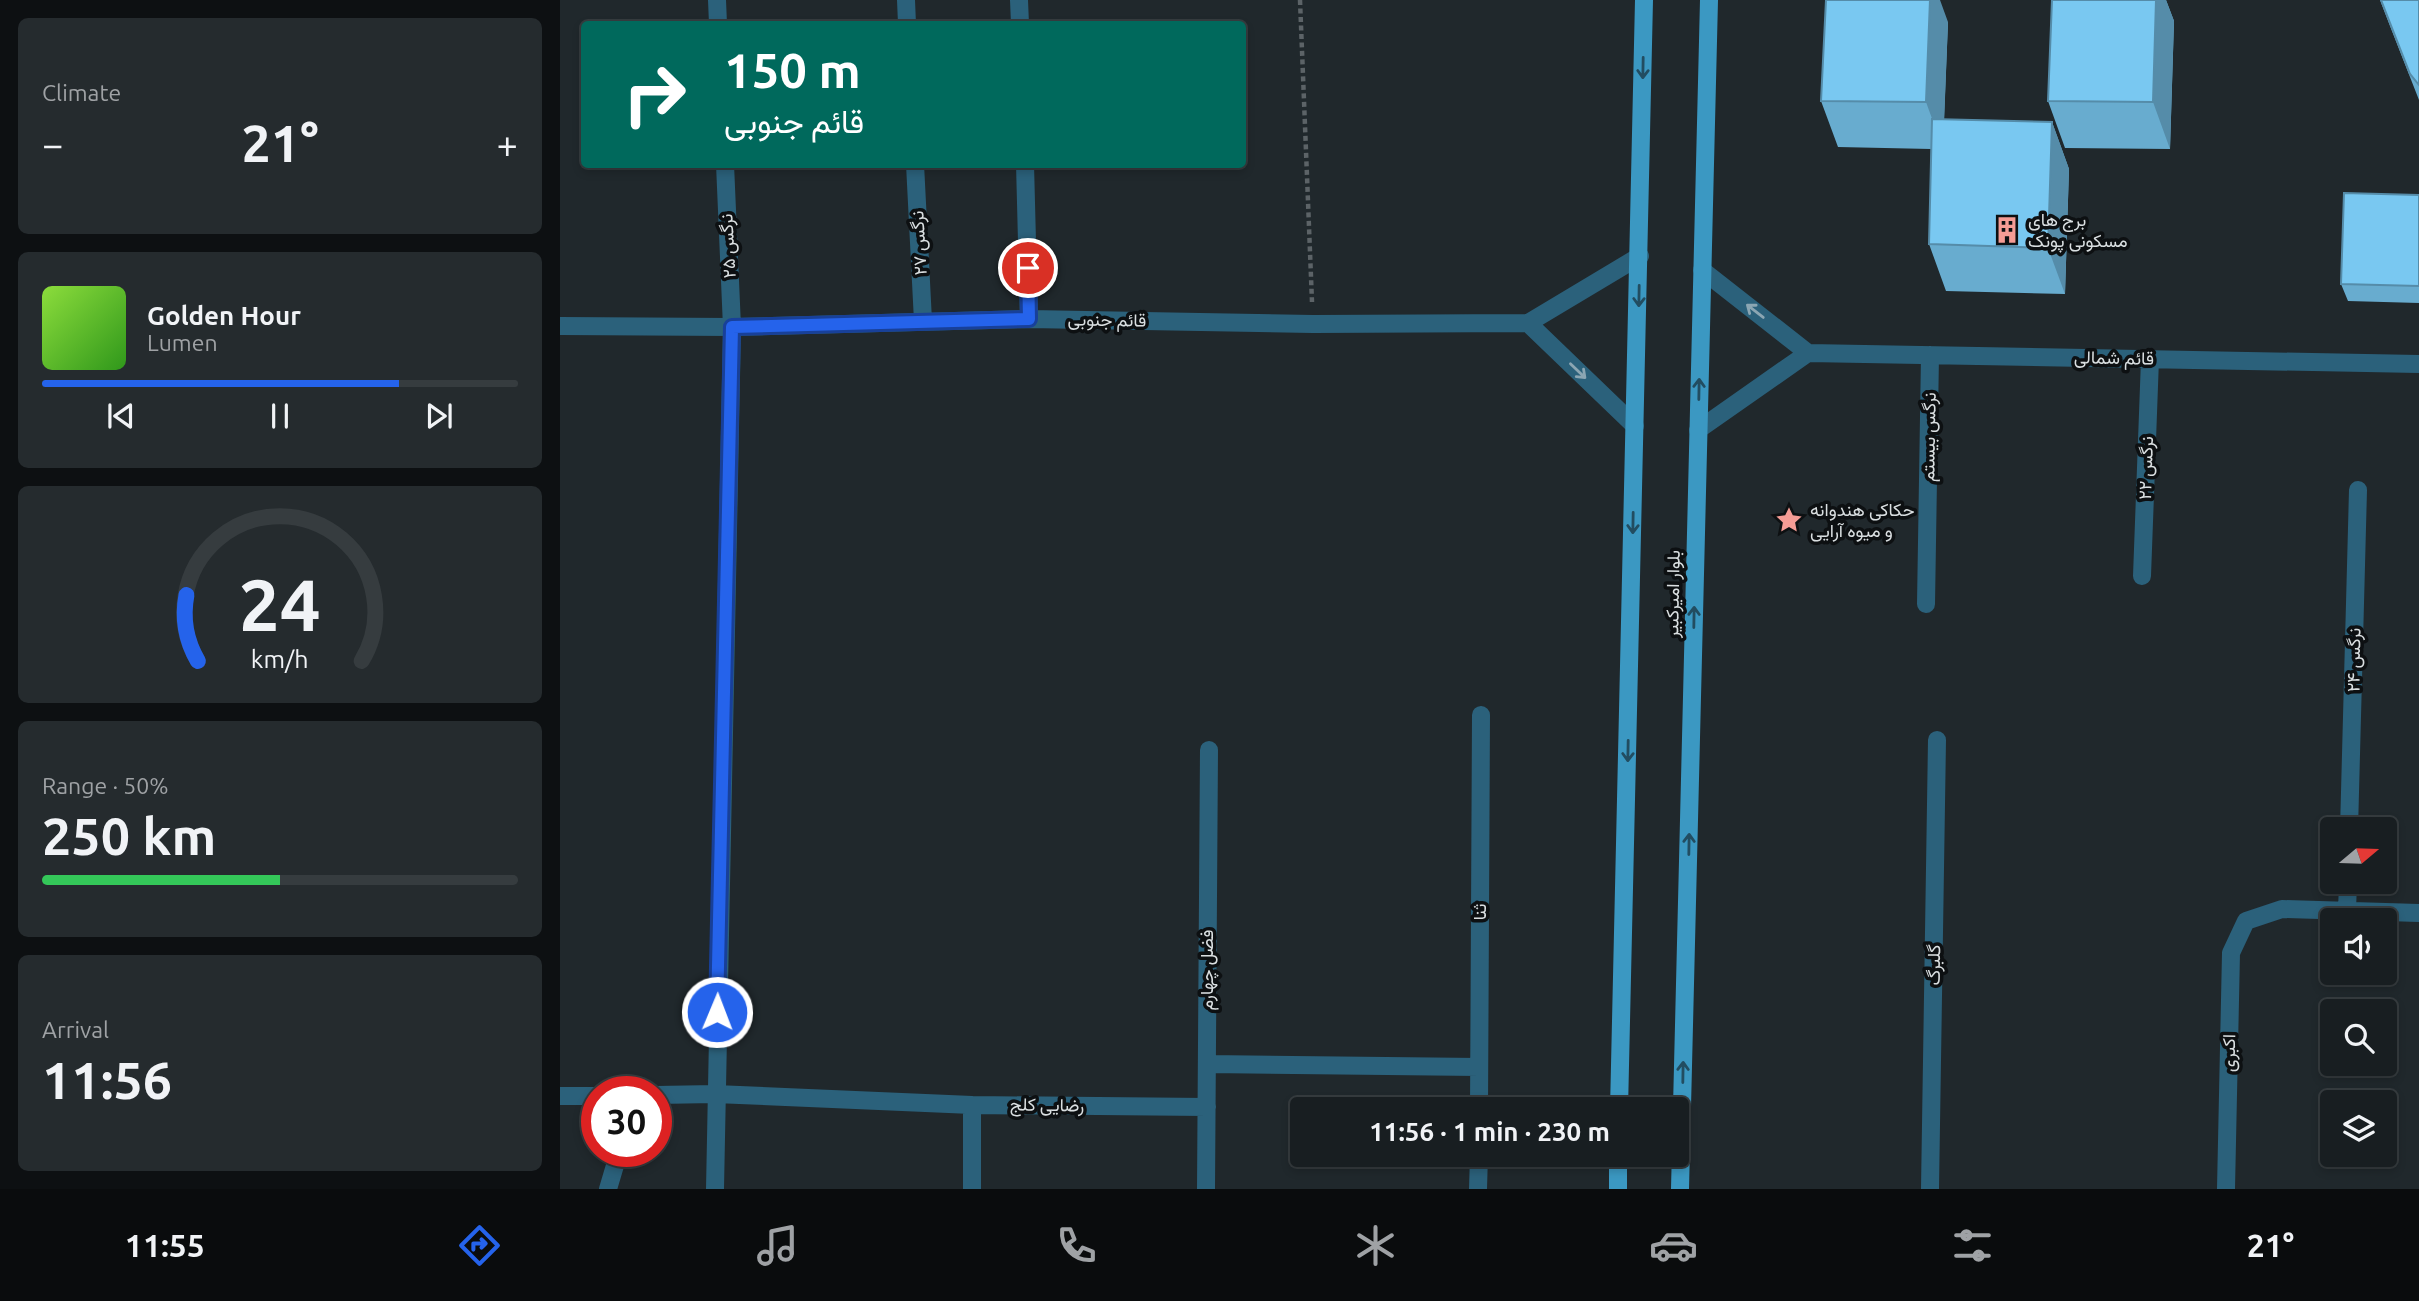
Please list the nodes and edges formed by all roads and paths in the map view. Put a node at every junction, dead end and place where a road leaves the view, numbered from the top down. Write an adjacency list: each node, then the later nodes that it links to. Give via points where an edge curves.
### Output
1 (717, 0): 7 (street)
2 (906, 0): 8 (street)
3 (1019, 0): 9 (street)
4 (1300, 0): 18 (path)
5 (1644, 0): 13 (main road, one-way to 13)
6 (1709, 0): 14 (main road, بلوار امیرکبیر)
7 (718, 21)
8 (907, 21)
9 (1020, 21)
10 (724, 168): 20 (street, نرگس ۲۵)
11 (915, 168): 16 (street, نرگس ۲۷)
12 (1025, 168): 15 (street)
13 (1640, 256): 17 (street); 25 (main road, one-way to 25)
14 (1702, 270): 21 (street, one-way to 14); 26 (main road, بلوار امیرکبیر, one-way to 14)
15 (1029, 319): 16 (street, قائم جنوبی); 18 (street, قائم جنوبی)
16 (923, 321): 20 (street, قائم جنوبی)
17 (1528, 323): 18 (street, قائم جنوبی); 25 (street, one-way to 25)
18 (1313, 324)
19 (560, 326): 20 (street, قائم جنوبی)
20 (732, 327): 39 (street, نرگس ۲۵)
21 (1808, 353): 22 (street, قائم شمالی); 26 (street)
22 (1930, 355): 23 (street, قائم شمالی); 29 (street, نرگس بیستم)
23 (2150, 359): 24 (street, قائم شمالی); 28 (street, نرگس ۲۲)
24 (2419, 364)
25 (1636, 426): 44 (main road, one-way to 44)
26 (1698, 430): 56 (main road, بلوار امیرکبیر, one-way to 26)
27 (2358, 490): 33 (street, نرگس ۲۴)
28 (2142, 576)
29 (1926, 604)
30 (1481, 715): 38 (street, ثنا)
31 (1937, 740): 57 (street, گلبرگ)
32 (1209, 750): 37 (street, فضل چهارم)
33 (2349, 817)
34 (2320, 910): 58 (street, اکبری, via 2282,909 2246,921 2231,953)
35 (2397, 912): 36 (street)
36 (2419, 913)
37 (1207, 1064): 38 (street); 46 (street, فضل چهارم)
38 (1479, 1067): 43 (street, ثنا)
39 (715, 1094): 40 (street, رضایی کلج); 45 (street, رضایی کلج); 51 (street, نرگس ۲۵)
40 (672, 1095)
41 (560, 1096): 42 (street)
42 (581, 1096)
43 (1479, 1097)
44 (1619, 1097)
45 (972, 1105): 46 (street, رضایی کلج); 52 (street)
46 (1207, 1107): 53 (street, فضل چهارم)
47 (615, 1167): 50 (street)
48 (1479, 1167): 54 (street)
49 (1618, 1167): 55 (main road)
50 (608, 1189)
51 (715, 1189)
52 (972, 1189)
53 (1206, 1189)
54 (1478, 1189)
55 (1618, 1189)
56 (1680, 1189)
57 (1930, 1189)
58 (2226, 1189)

